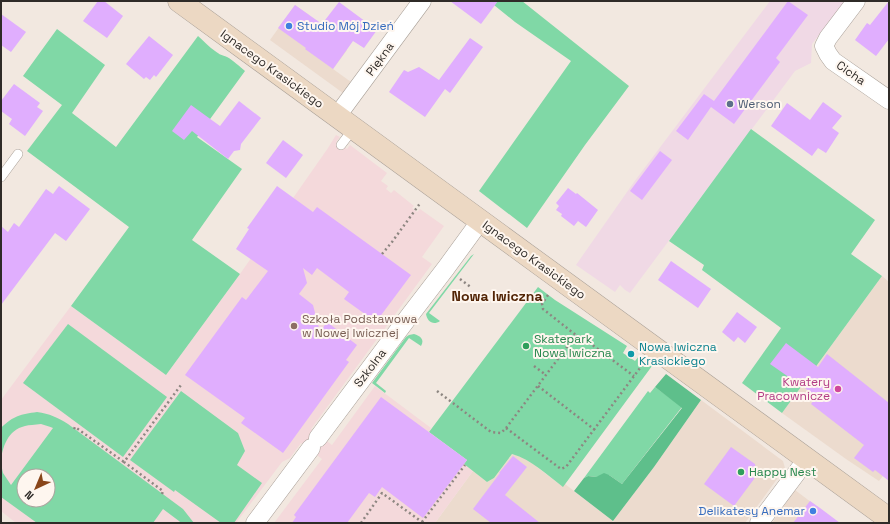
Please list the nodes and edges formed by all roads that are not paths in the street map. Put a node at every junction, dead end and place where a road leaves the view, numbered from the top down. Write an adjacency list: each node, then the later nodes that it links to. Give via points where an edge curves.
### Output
1 (179, 1): 5 (street, Ignacego Krasickiego)
2 (422, 1): 5 (street, Piękna)
3 (856, 1): 4 (street, Cicha, via 824,46 833,61)
4 (889, 100)
5 (345, 122): 6 (lane); 9 (street, Ignacego Krasickiego)
6 (341, 145)
7 (18, 154): 8 (lane)
8 (1, 177)
9 (481, 220): 10 (street, Ignacego Krasickiego); 12 (street, Szkolna)
10 (807, 459): 11 (street, Ignacego Krasickiego); 13 (street)
11 (889, 518)
12 (254, 523)
13 (759, 523)

